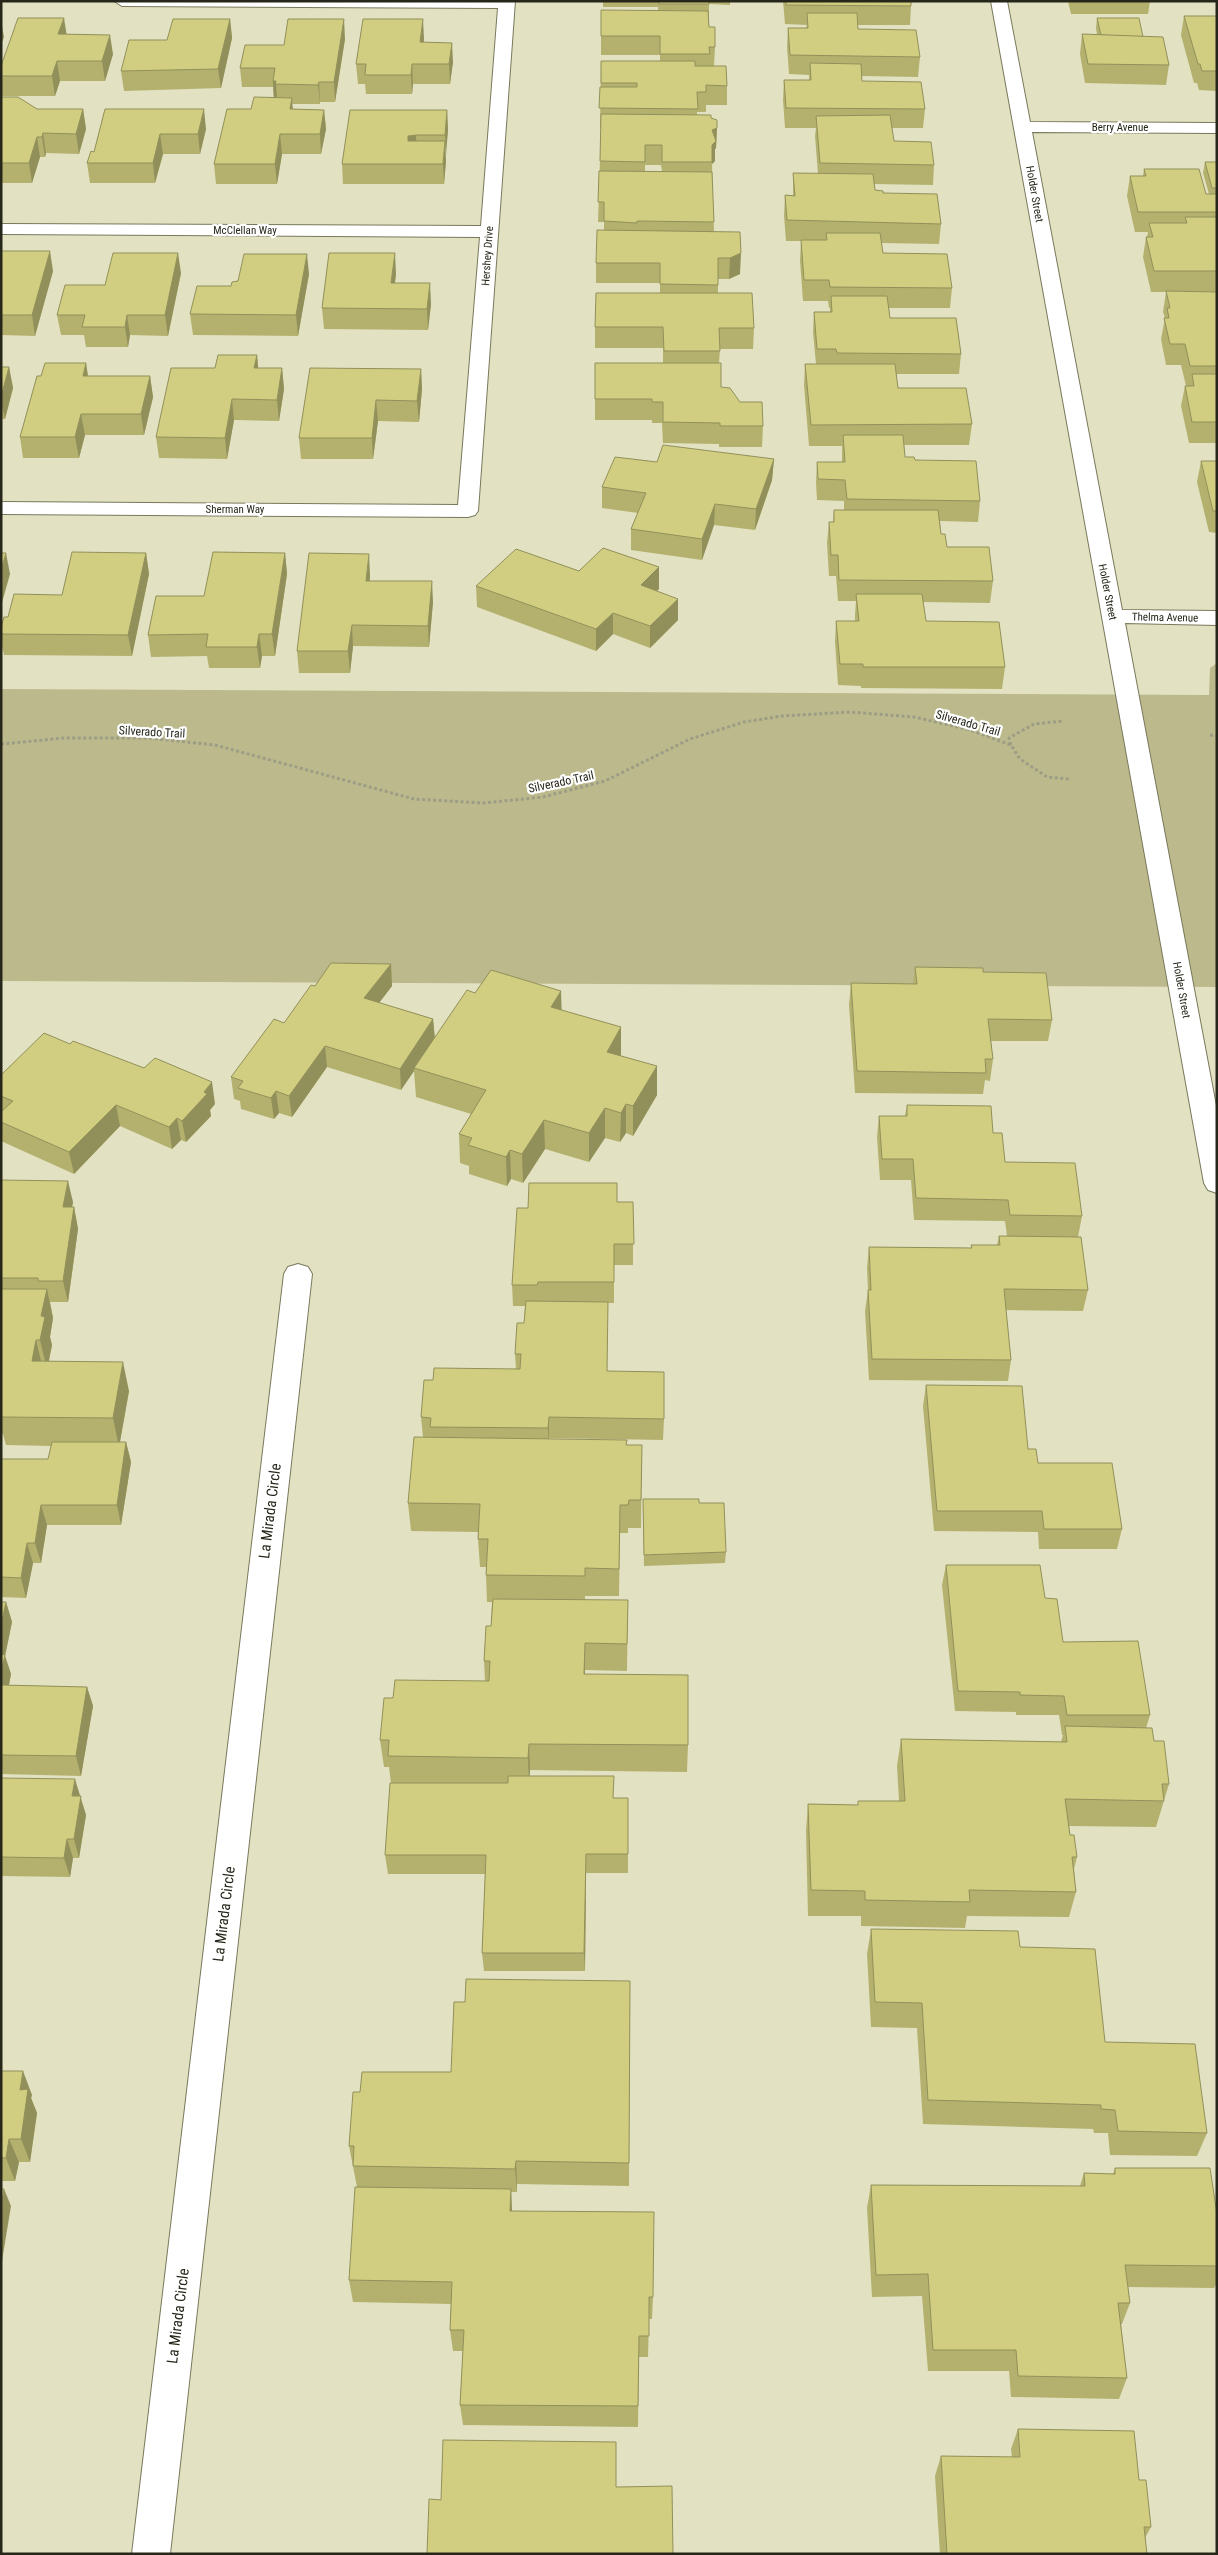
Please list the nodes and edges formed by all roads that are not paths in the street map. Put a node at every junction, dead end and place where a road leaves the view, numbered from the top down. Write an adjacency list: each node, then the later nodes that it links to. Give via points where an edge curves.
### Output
1 (122, 1): 3 (street)
2 (999, 1): 4 (street, Holder Street)
3 (507, 2): 7 (street, Hershey Drive)
4 (1022, 127): 5 (street, Berry Avenue); 10 (street, Holder Street)
5 (1217, 128)
6 (1, 229): 7 (street, McClellan Way)
7 (489, 232): 9 (street, Hershey Drive)
8 (1, 508): 9 (street, Sherman Way)
9 (468, 511)
10 (1113, 616): 11 (street, Thelma Avenue); 12 (street, Holder Street)
11 (1217, 618)
12 (1217, 1182)
13 (298, 1274): 14 (street, La Mirada Circle)
14 (151, 2554)

